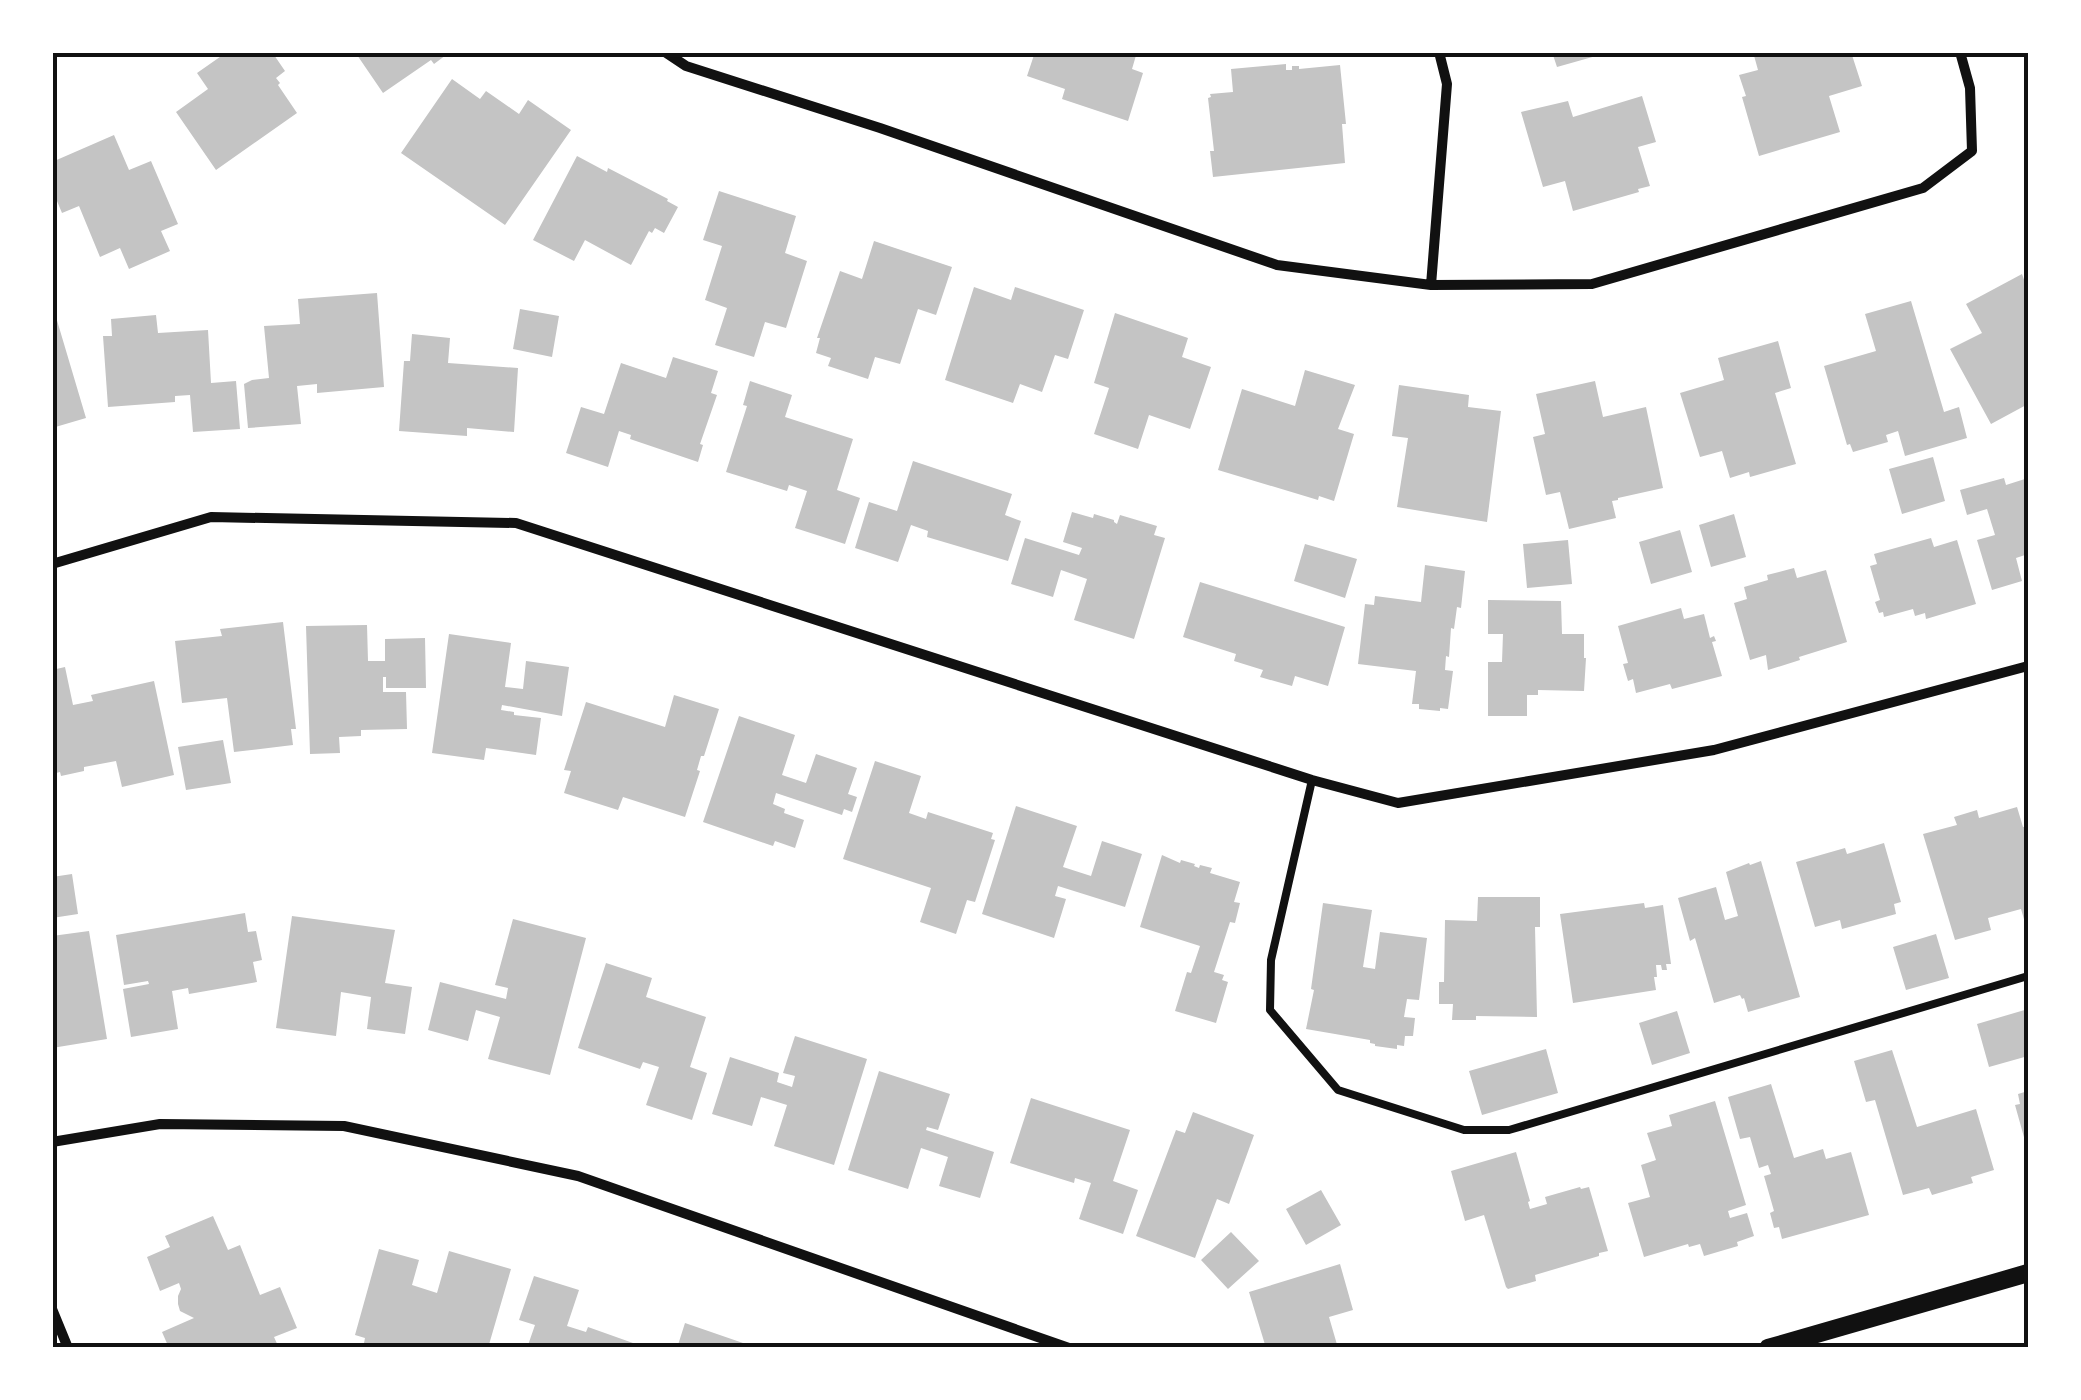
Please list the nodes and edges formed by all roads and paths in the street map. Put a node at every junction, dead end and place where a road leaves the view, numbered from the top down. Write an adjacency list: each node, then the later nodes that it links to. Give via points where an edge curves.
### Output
1 (665, 52): 4 (street, via 686,66 1277,265)
2 (1439, 52): 4 (street, via 1448,84)
3 (1960, 52): 4 (street, via 1970,88 1972,151 1923,188 1592,284)
4 (1432, 285)
5 (52, 564): 7 (street, via 211,517 516,523)
6 (2028, 666): 7 (street, via 1714,750 1398,803)
7 (1312, 780): 8 (lane, via 1270,960 1270,1010 1338,1090 1464,1130 1509,1130)
8 (2028, 976)
9 (52, 1142): 13 (street, via 160,1124 344,1126 578,1176)
10 (2028, 1272): 14 (street)
11 (52, 1309): 12 (street)
12 (68, 1348)
13 (1069, 1348)
14 (1768, 1348)

